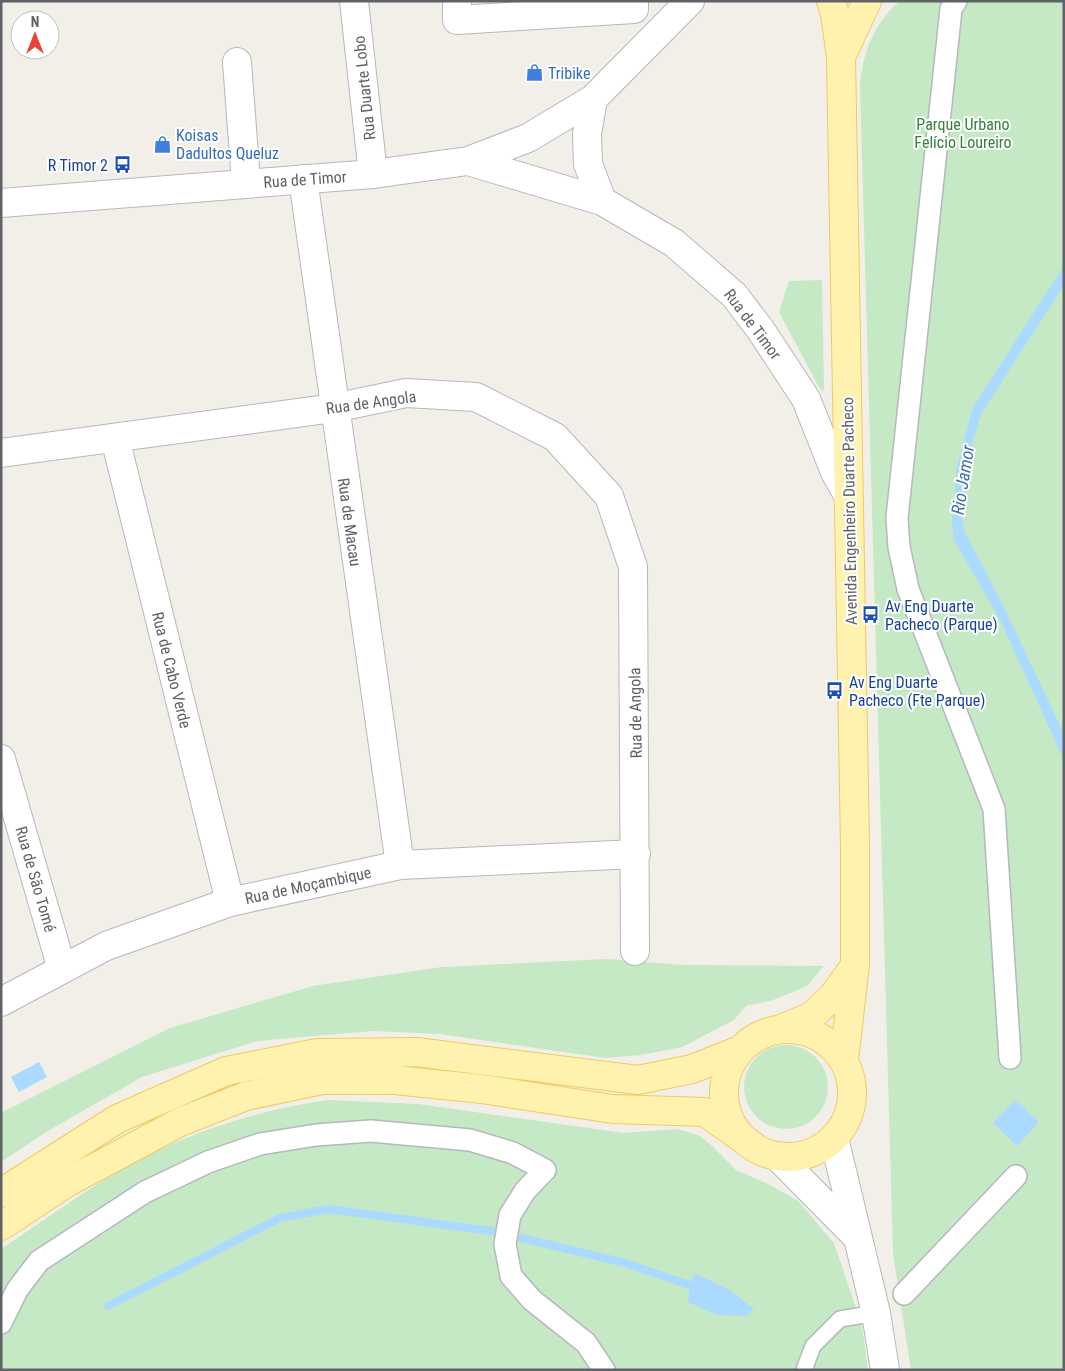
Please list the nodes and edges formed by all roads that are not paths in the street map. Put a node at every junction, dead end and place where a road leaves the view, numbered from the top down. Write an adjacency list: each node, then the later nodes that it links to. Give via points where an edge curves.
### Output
1 (354, 1): 12 (street, Rua Duarte Lobo)
2 (457, 1): 3 (street, via 457,20 634,9)
3 (634, 1)
4 (690, 1): 10 (street)
5 (831, 1): 8 (main road, Avenida Engenheiro Duarte Pacheco)
6 (868, 1): 8 (main road, Avenida Engenheiro Duarte Pacheco)
7 (956, 1): 31 (street, via 951,9 897,518 898,547 908,589 994,809)
8 (841, 58): 20 (main road, Avenida Engenheiro Duarte Pacheco)
9 (237, 62): 14 (street)
10 (593, 99): 11 (street, via 528,138); 15 (street, via 587,134 588,164)
11 (468, 161): 12 (street, Rua de Timor); 15 (street, Rua de Timor)
12 (374, 174): 13 (street, Rua de Timor)
13 (304, 179): 14 (street, Rua de Timor); 17 (street, Rua de Macau)
14 (246, 182): 16 (street, Rua de Timor)
15 (602, 201): 20 (street, Rua de Timor, via 674,243 734,295 806,399 835,472)
16 (1, 203)
17 (334, 408): 18 (street, Rua de Angola); 22 (street, Rua de Angola, via 406,393 476,397 554,437 609,496 633,567); 23 (street, Rua de Macau)
18 (115, 438): 19 (street, Rua de Angola); 24 (street, Rua de Cabo Verde)
19 (1, 453)
20 (848, 495): 26 (main road, Avenida Engenheiro Duarte Pacheco)
21 (1, 760): 27 (street, Rua de São Tomé)
22 (636, 854): 23 (street, Rua de Moçambique); 25 (street, Rua de Angola)
23 (400, 865): 24 (street, Rua de Moçambique)
24 (230, 902): 27 (street, Rua de Moçambique, via 106,946)
25 (635, 951)
26 (855, 965): 29 (main road, via 833,996 812,1016); 32 (main road, Avenida Engenheiro Duarte Pacheco)
27 (62, 969): 28 (street, Rua de Moçambique)
28 (1, 1002)
29 (781, 1029): 30 (main road, via 759,1036); 32 (main road, via 800,1029 817,1035)
30 (740, 1050): 34 (main road, via 729,1069 724,1090 727,1112 737,1132); 36 (main road, via 692,1069 638,1080 416,1052 317,1053 226,1070 117,1119)
31 (1010, 1058)
32 (844, 1060): 33 (main road, via 851,1079 852,1100 846,1121)
33 (834, 1138): 34 (main road, via 818,1150 798,1156); 38 (street)
34 (765, 1151): 37 (main road, via 706,1112 613,1109 482,1089 395,1080 322,1080 246,1096 180,1122 68,1182); 38 (street)
35 (1016, 1176): 39 (street)
36 (1, 1193)
37 (1, 1226)
38 (859, 1239): 40 (street)
39 (904, 1294)
40 (876, 1314): 43 (lane, via 840,1319 813,1346); 44 (street)
41 (1, 1323): 42 (street, via 17,1290 39,1261 145,1192 208,1162 260,1144 371,1131 470,1140 513,1153 545,1170 525,1190 510,1215 505,1244 512,1276 532,1300 586,1343)
42 (604, 1370)
43 (804, 1370)
44 (885, 1370)

